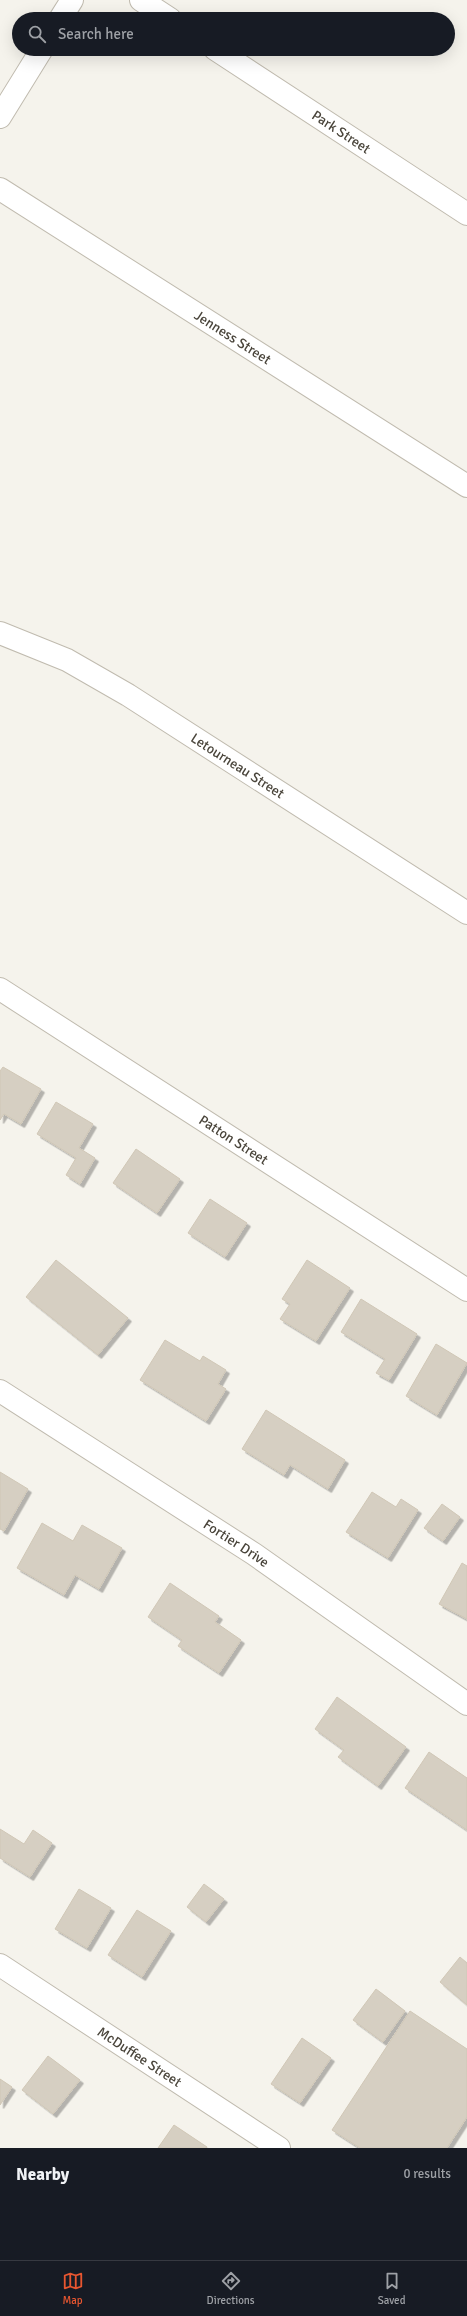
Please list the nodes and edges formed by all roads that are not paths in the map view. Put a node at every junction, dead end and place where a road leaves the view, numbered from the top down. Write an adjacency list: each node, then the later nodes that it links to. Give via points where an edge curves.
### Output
1 (72, 0): 3 (street)
2 (141, 0): 4 (street)
3 (64, 12)
4 (159, 12)
5 (38, 56): 7 (street)
6 (226, 56): 9 (street, Park Street)
7 (0, 117)
8 (0, 189): 10 (street, Jenness Street)
9 (467, 214)
10 (467, 486)
11 (0, 633): 12 (street, Letourneau Street, via 67,660 128,695)
12 (467, 913)
13 (0, 989): 14 (street, Patton Street)
14 (467, 1290)
15 (0, 1390): 16 (street, Fortier Drive, via 254,1554)
16 (467, 1704)
17 (0, 1965): 18 (street, McDuffee Street)
18 (279, 2148)

